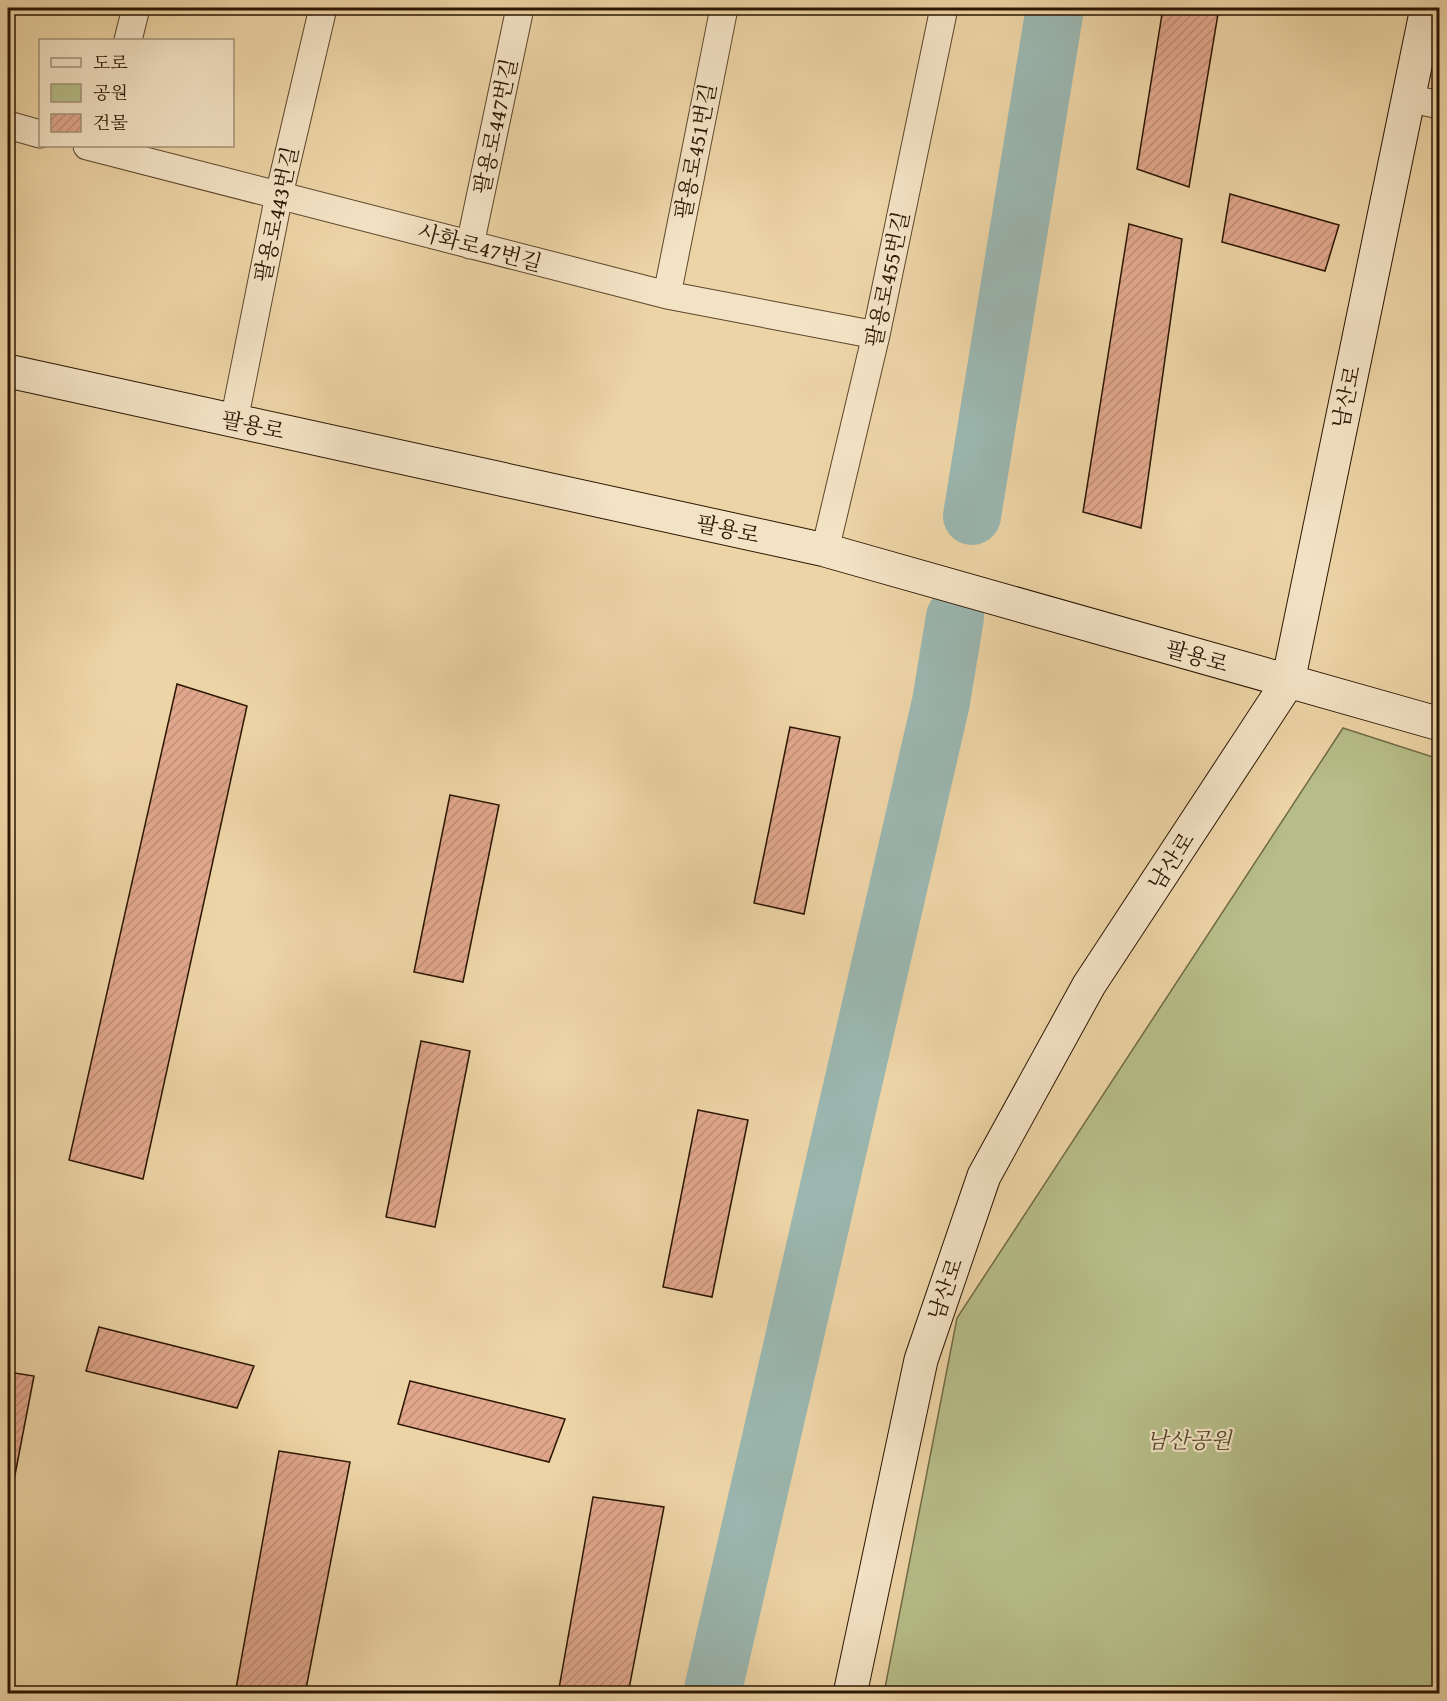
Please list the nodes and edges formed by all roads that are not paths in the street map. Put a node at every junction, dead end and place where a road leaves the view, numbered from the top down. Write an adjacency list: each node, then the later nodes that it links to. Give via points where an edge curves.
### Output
1 (136, 8): 7 (street)
2 (323, 8): 13 (street, 팔용로443번길)
3 (520, 8): 14 (street, 팔용로447번길)
4 (724, 8): 15 (street, 팔용로451번길)
5 (944, 8): 16 (street, 팔용로455번길)
6 (1427, 8): 8 (main road, 남산로)
7 (128, 39)
8 (1407, 98): 9 (street); 20 (main road, 남산로)
9 (1440, 105)
10 (8, 125): 11 (street)
11 (39, 134)
12 (97, 147): 13 (street, 사화로47번길)
13 (279, 195): 14 (street, 사화로47번길); 18 (street, 팔용로443번길)
14 (470, 245): 15 (street, 사화로47번길)
15 (667, 296): 16 (street, 사화로47번길)
16 (876, 335): 19 (street, 팔용로455번길)
17 (8, 371): 18 (main road, 팔용로)
18 (234, 421): 19 (main road, 팔용로)
19 (825, 550): 20 (main road, 팔용로)
20 (1288, 682): 21 (main road, 팔용로); 22 (main road, 남산로, via 1089,985 984,1176 921,1360)
21 (1440, 724)
22 (850, 1694)

